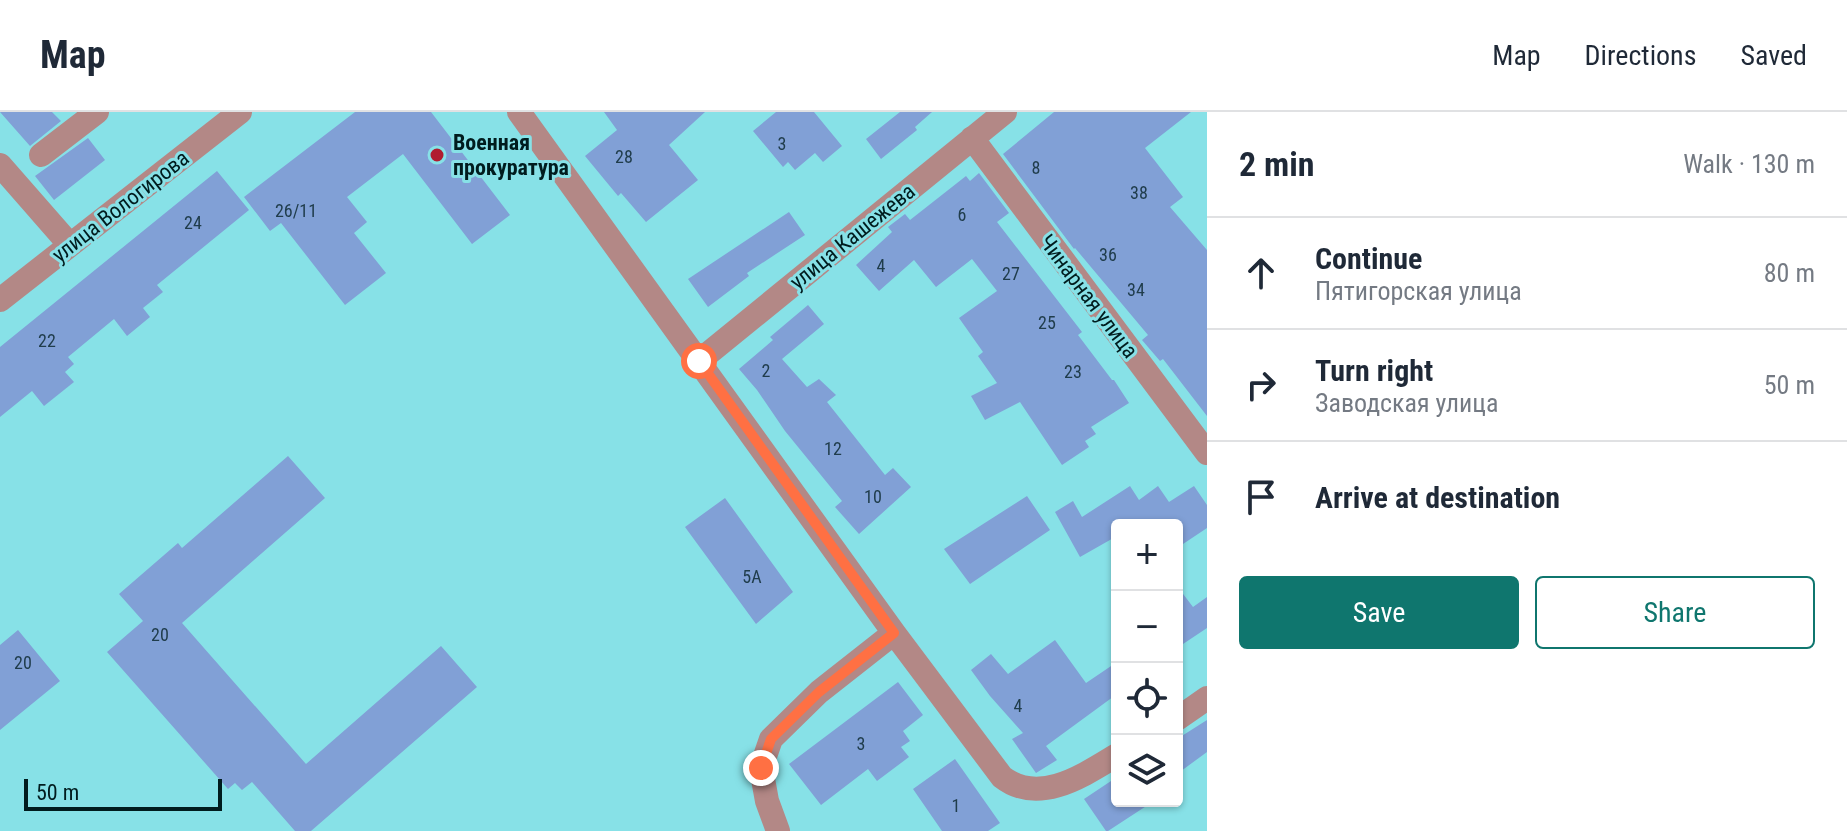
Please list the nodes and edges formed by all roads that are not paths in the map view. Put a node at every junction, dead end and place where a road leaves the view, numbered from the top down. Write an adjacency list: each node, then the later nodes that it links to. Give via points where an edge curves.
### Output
1 (97, 112): 6 (street)
2 (240, 112): 8 (street, улица Вологирова)
3 (519, 112): 10 (street)
4 (1005, 112): 5 (street, улица Кашежева)
5 (972, 138): 10 (street, улица Кашежева); 11 (street, Чинарная улица)
6 (41, 155)
7 (1, 168): 8 (street)
8 (70, 245): 9 (street, улица Вологирова)
9 (0, 300)
10 (699, 361): 12 (street)
11 (1207, 453)
12 (894, 633): 15 (street, via 991,765 1011,784 1052,787 1076,780); 16 (street, via 819,692 771,739 761,768)
13 (1207, 698): 14 (street)
14 (1183, 715)
15 (1111, 759)
16 (778, 831)

